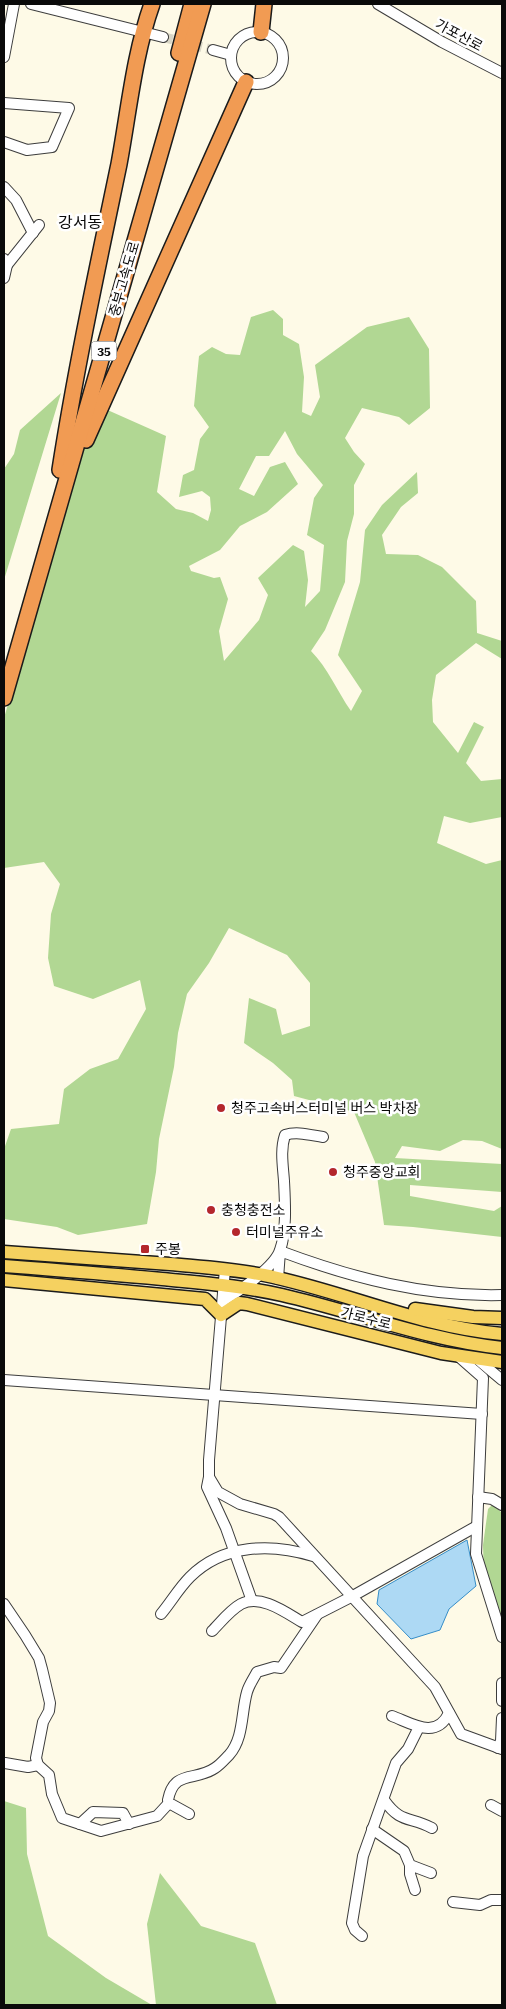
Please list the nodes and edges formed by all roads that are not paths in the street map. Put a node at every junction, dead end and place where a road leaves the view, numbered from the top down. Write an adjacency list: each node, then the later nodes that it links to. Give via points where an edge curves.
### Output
1 (14, 4): 13 (street)
2 (31, 4): 8 (street)
3 (152, 4): 8 (highway)
4 (192, 4): 21 (highway, 중부고속도로 / 35)
5 (203, 4): 21 (highway, 중부고속도로 / 35)
6 (264, 4): 9 (highway)
7 (378, 4): 14 (street, 가포산로)
8 (142, 32): 10 (street); 21 (highway, via 69,410)
9 (261, 32): 12 (street, via 252,32 238,40); 15 (street, via 270,35 281,48 282,66 271,80)
10 (163, 37)
11 (213, 50): 12 (street)
12 (231, 54): 15 (street, via 234,71)
13 (4, 58)
14 (502, 73)
15 (246, 82): 21 (highway, via 88,436)
16 (4, 103): 17 (street, via 69,108 52,147 27,150)
17 (4, 142)
18 (4, 187): 19 (street, via 36,229)
19 (5, 262): 20 (street)
20 (4, 278)
21 (64, 471): 22 (highway, 중부고속도로 / 35); 23 (highway, 중부고속도로 / 35)
22 (4, 665)
23 (4, 698)
24 (323, 1137): 25 (street, via 300,1133 285,1135 282,1142 286,1211)
25 (280, 1251): 29 (street); 30 (street); 35 (street, via 368,1280 444,1293)
26 (4, 1252): 28 (main road, 가로수로)
27 (4, 1266): 32 (main road, 가로수로)
28 (225, 1269): 29 (main road, 가로수로); 32 (street)
29 (259, 1274): 30 (main road, 가로수로); 33 (street)
30 (278, 1279): 34 (main road, 가로수로)
31 (4, 1280): 36 (main road, 가로수로)
32 (224, 1285): 33 (main road, 가로수로); 37 (street)
33 (245, 1288): 37 (street); 42 (main road, 가로수로, via 281,1294 440,1338)
34 (337, 1295): 40 (main road, 가로수로, via 446,1314); 41 (main road, 가로수로, via 444,1324)
35 (502, 1295)
36 (205, 1299): 37 (street, 가로수로); 39 (main road)
37 (223, 1301): 38 (street, 가로수로); 39 (street)
38 (239, 1303): 39 (main road); 43 (main road, 가로수로)
39 (222, 1315): 48 (street)
40 (502, 1318)
41 (502, 1334)
42 (502, 1348)
43 (458, 1356): 44 (main road, 가로수로); 49 (street, via 483,1378)
44 (477, 1359): 45 (main road, 가로수로); 47 (street)
45 (502, 1362)
46 (4, 1380): 48 (street)
47 (502, 1380)
48 (214, 1397): 49 (street); 50 (street)
49 (482, 1414): 51 (street)
50 (209, 1478): 54 (street, via 207,1487); 55 (street, via 218,1492 240,1504 274,1514)
51 (478, 1497): 52 (street, via 492,1499); 53 (street)
52 (502, 1505)
53 (477, 1526): 56 (street); 62 (street, via 476,1554)
54 (233, 1551): 55 (street, via 279,1549); 57 (street); 59 (street, via 214,1559 190,1577)
55 (314, 1556): 56 (street)
56 (351, 1597): 60 (street); 65 (street, via 435,1687)
57 (252, 1601): 60 (street, via 270,1604 302,1622); 61 (street, via 240,1604)
58 (4, 1604): 71 (street, via 39,1658 49,1695 49,1711 37,1743)
59 (161, 1614)
60 (317, 1614): 73 (street, via 281,1668 257,1672 247,1692 235,1747 229,1755 215,1769 182,1778 169,1793)
61 (212, 1631)
62 (502, 1637)
63 (502, 1683): 64 (street)
64 (502, 1701)
65 (449, 1712): 68 (street, via 438,1727); 69 (street, via 461,1734)
66 (392, 1716): 68 (street)
67 (502, 1718): 69 (street)
68 (418, 1726): 72 (street, via 408,1748 396,1763)
69 (500, 1749)
70 (5, 1764): 71 (street, via 28,1768)
71 (38, 1765): 77 (street, via 49,1775 52,1794 62,1818)
72 (384, 1800): 79 (street, via 397,1815); 80 (street)
73 (169, 1803): 76 (street); 78 (street, via 157,1816)
74 (491, 1805): 75 (street)
75 (502, 1811)
76 (189, 1814)
77 (80, 1824): 78 (street, via 101,1831); 78 (street, via 93,1812 124,1813)
78 (129, 1824)
79 (432, 1828)
80 (372, 1829): 81 (street, via 404,1851); 86 (street, via 363,1856 352,1923)
81 (410, 1865): 82 (street); 83 (street)
82 (431, 1873)
83 (415, 1890)
84 (502, 1900): 85 (street, via 480,1905)
85 (453, 1902)
86 (362, 1936)

